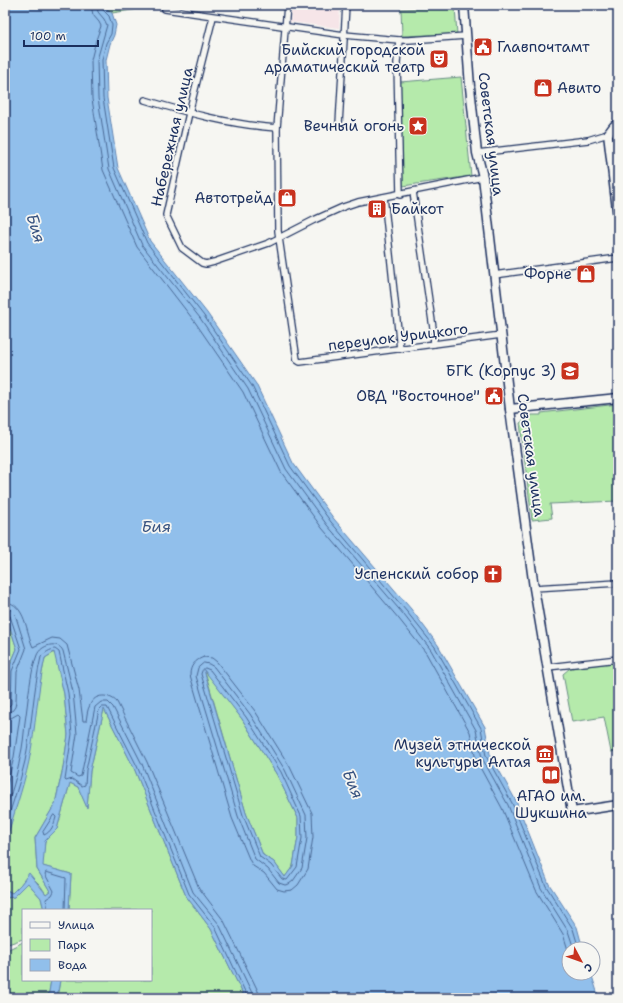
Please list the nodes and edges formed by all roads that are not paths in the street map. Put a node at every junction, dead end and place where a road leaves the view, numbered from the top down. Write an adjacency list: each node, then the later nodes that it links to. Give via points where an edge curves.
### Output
1 (287, 5): 6 (street)
2 (346, 5): 7 (street)
3 (464, 5): 8 (street, Советская улица)
4 (165, 9): 5 (street)
5 (213, 17): 6 (street); 11 (street, Набережная улица)
6 (286, 26): 7 (street); 14 (street)
7 (344, 35): 9 (street); 12 (street)
8 (466, 36): 9 (street); 16 (street, Советская улица)
9 (399, 40): 19 (street, via 397,63)
10 (145, 100): 11 (street)
11 (189, 113): 14 (street, via 253,127); 22 (street, Набережная улица, via 166,216 182,248 206,264)
12 (339, 124)
13 (618, 124): 15 (street)
14 (276, 128): 22 (street)
15 (608, 134): 16 (street, via 588,140); 21 (street)
16 (477, 153): 17 (street, Советская улица)
17 (482, 177): 18 (street); 24 (street, Советская улица)
18 (413, 192): 19 (street); 26 (street)
19 (400, 195): 20 (street)
20 (384, 197): 22 (street, via 343,207); 27 (street)
21 (618, 218)
22 (279, 237): 27 (street, переулок Урицкого, via 298,361)
23 (618, 258): 24 (street)
24 (494, 275): 25 (street, Советская улица)
25 (501, 335): 26 (street, переулок Урицкого); 29 (street, Советская улица)
26 (434, 344): 27 (street, переулок Урицкого)
27 (400, 348)
28 (618, 398): 29 (street)
29 (510, 409): 31 (street, Советская улица)
30 (618, 583): 31 (street)
31 (534, 588): 33 (street, Советская улица)
32 (618, 658): 33 (street)
33 (548, 667): 34 (street, Советская улица, via 572,812)
34 (618, 808)

